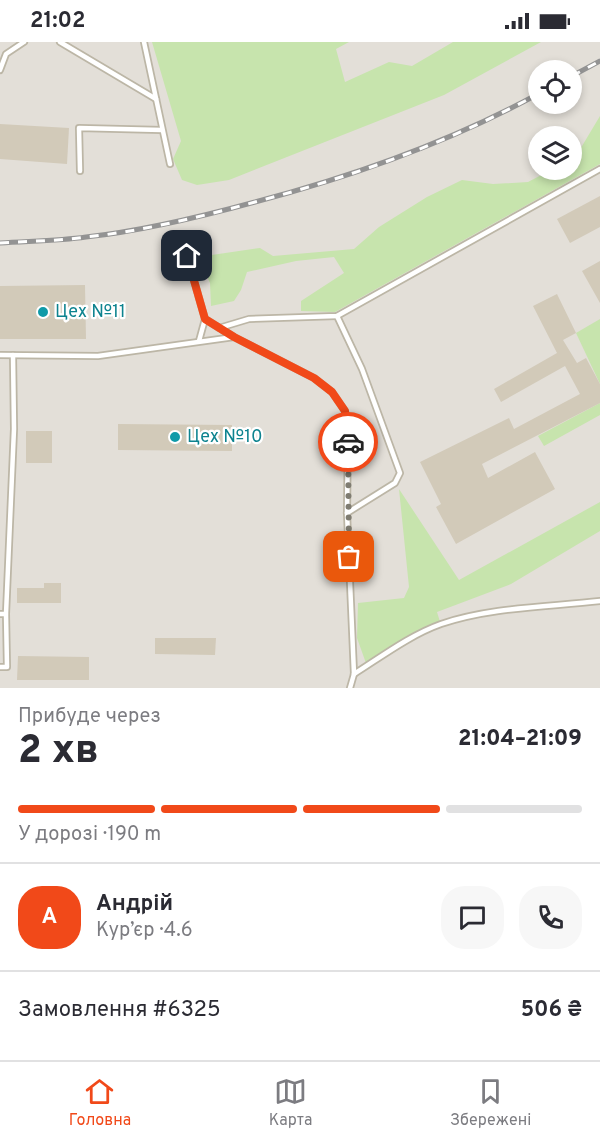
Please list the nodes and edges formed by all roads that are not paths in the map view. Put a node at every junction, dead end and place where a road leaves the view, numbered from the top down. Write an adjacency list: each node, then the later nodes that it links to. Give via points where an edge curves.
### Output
1 (24, 42): 4 (lane, via 6,54)
2 (60, 42): 5 (lane)
3 (144, 42): 5 (lane)
4 (0, 70)
5 (156, 99): 6 (lane)
6 (162, 130): 7 (lane); 9 (lane, via 79,128)
7 (170, 164)
8 (600, 169): 11 (lane)
9 (80, 171)
10 (187, 256): 12 (lane)
11 (337, 316): 13 (lane, via 249,318); 18 (lane, via 400,467 395,483)
12 (205, 319): 13 (lane); 15 (lane)
13 (219, 328): 14 (lane)
14 (234, 337): 15 (lane); 18 (lane, via 314,378 332,392 345,411)
15 (199, 341): 17 (lane, via 98,356)
16 (0, 355): 17 (lane)
17 (13, 355): 21 (lane)
18 (347, 513): 23 (lane)
19 (600, 601): 23 (lane, via 485,614 441,625 405,642)
20 (0, 614): 21 (lane)
21 (6, 614): 22 (lane, via 7,668)
22 (0, 667)
23 (354, 675): 24 (lane)
24 (350, 688)

